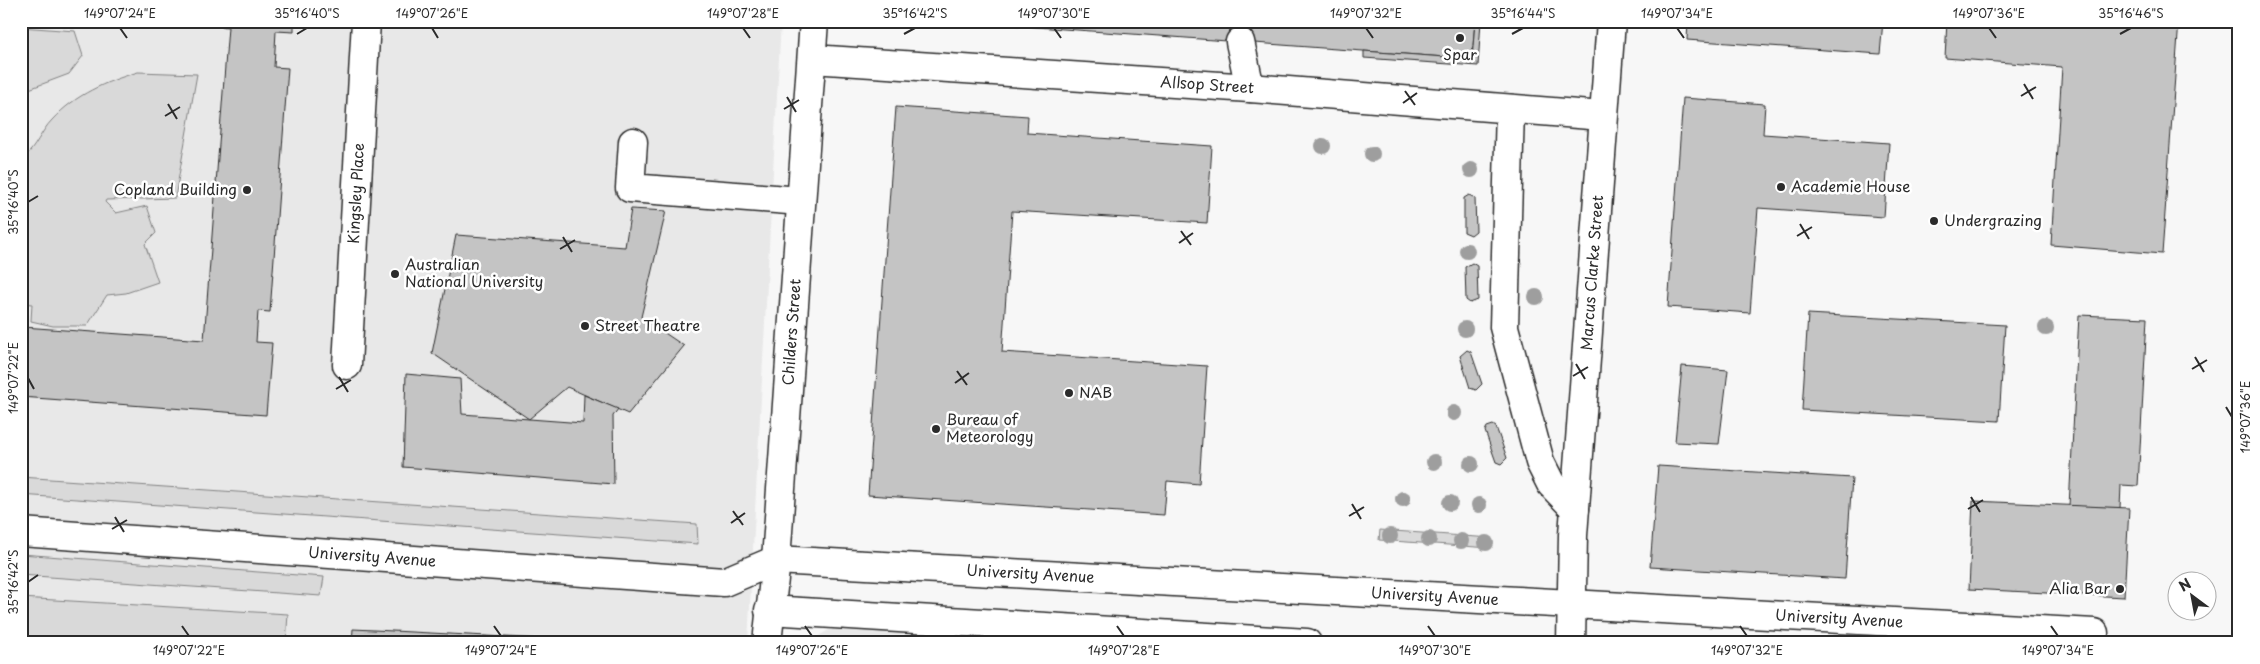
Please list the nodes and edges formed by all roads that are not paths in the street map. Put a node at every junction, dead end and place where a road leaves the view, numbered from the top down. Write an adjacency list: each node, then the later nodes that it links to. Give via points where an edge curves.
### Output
1 (366, 21): 11 (street, Kingsley Place)
2 (814, 21): 5 (street, Childers Street)
3 (1611, 21): 8 (street, Marcus Clarke Street)
4 (1240, 42): 6 (street)
5 (812, 59): 6 (street, Allsop Street); 10 (street, Childers Street)
6 (1250, 88): 7 (street, Allsop Street)
7 (1510, 109): 8 (street, Allsop Street); 12 (street, via 1504,327 1544,470 1561,496)
8 (1603, 116): 12 (street, Marcus Clarke Street)
9 (633, 142): 10 (street, via 630,188)
10 (801, 201): 14 (street, Childers Street)
11 (347, 365)
12 (1575, 509): 15 (street, Marcus Clarke Street)
13 (21, 532): 14 (street, University Avenue, via 724,582)
14 (776, 560): 15 (street, University Avenue); 16 (street, Childers Street)
15 (1573, 604): 17 (street, University Avenue); 20 (street, Marcus Clarke Street)
16 (769, 610): 18 (street, Childers Street); 19 (street)
17 (2094, 633)
18 (767, 643)
19 (1307, 643)
20 (1571, 643)

